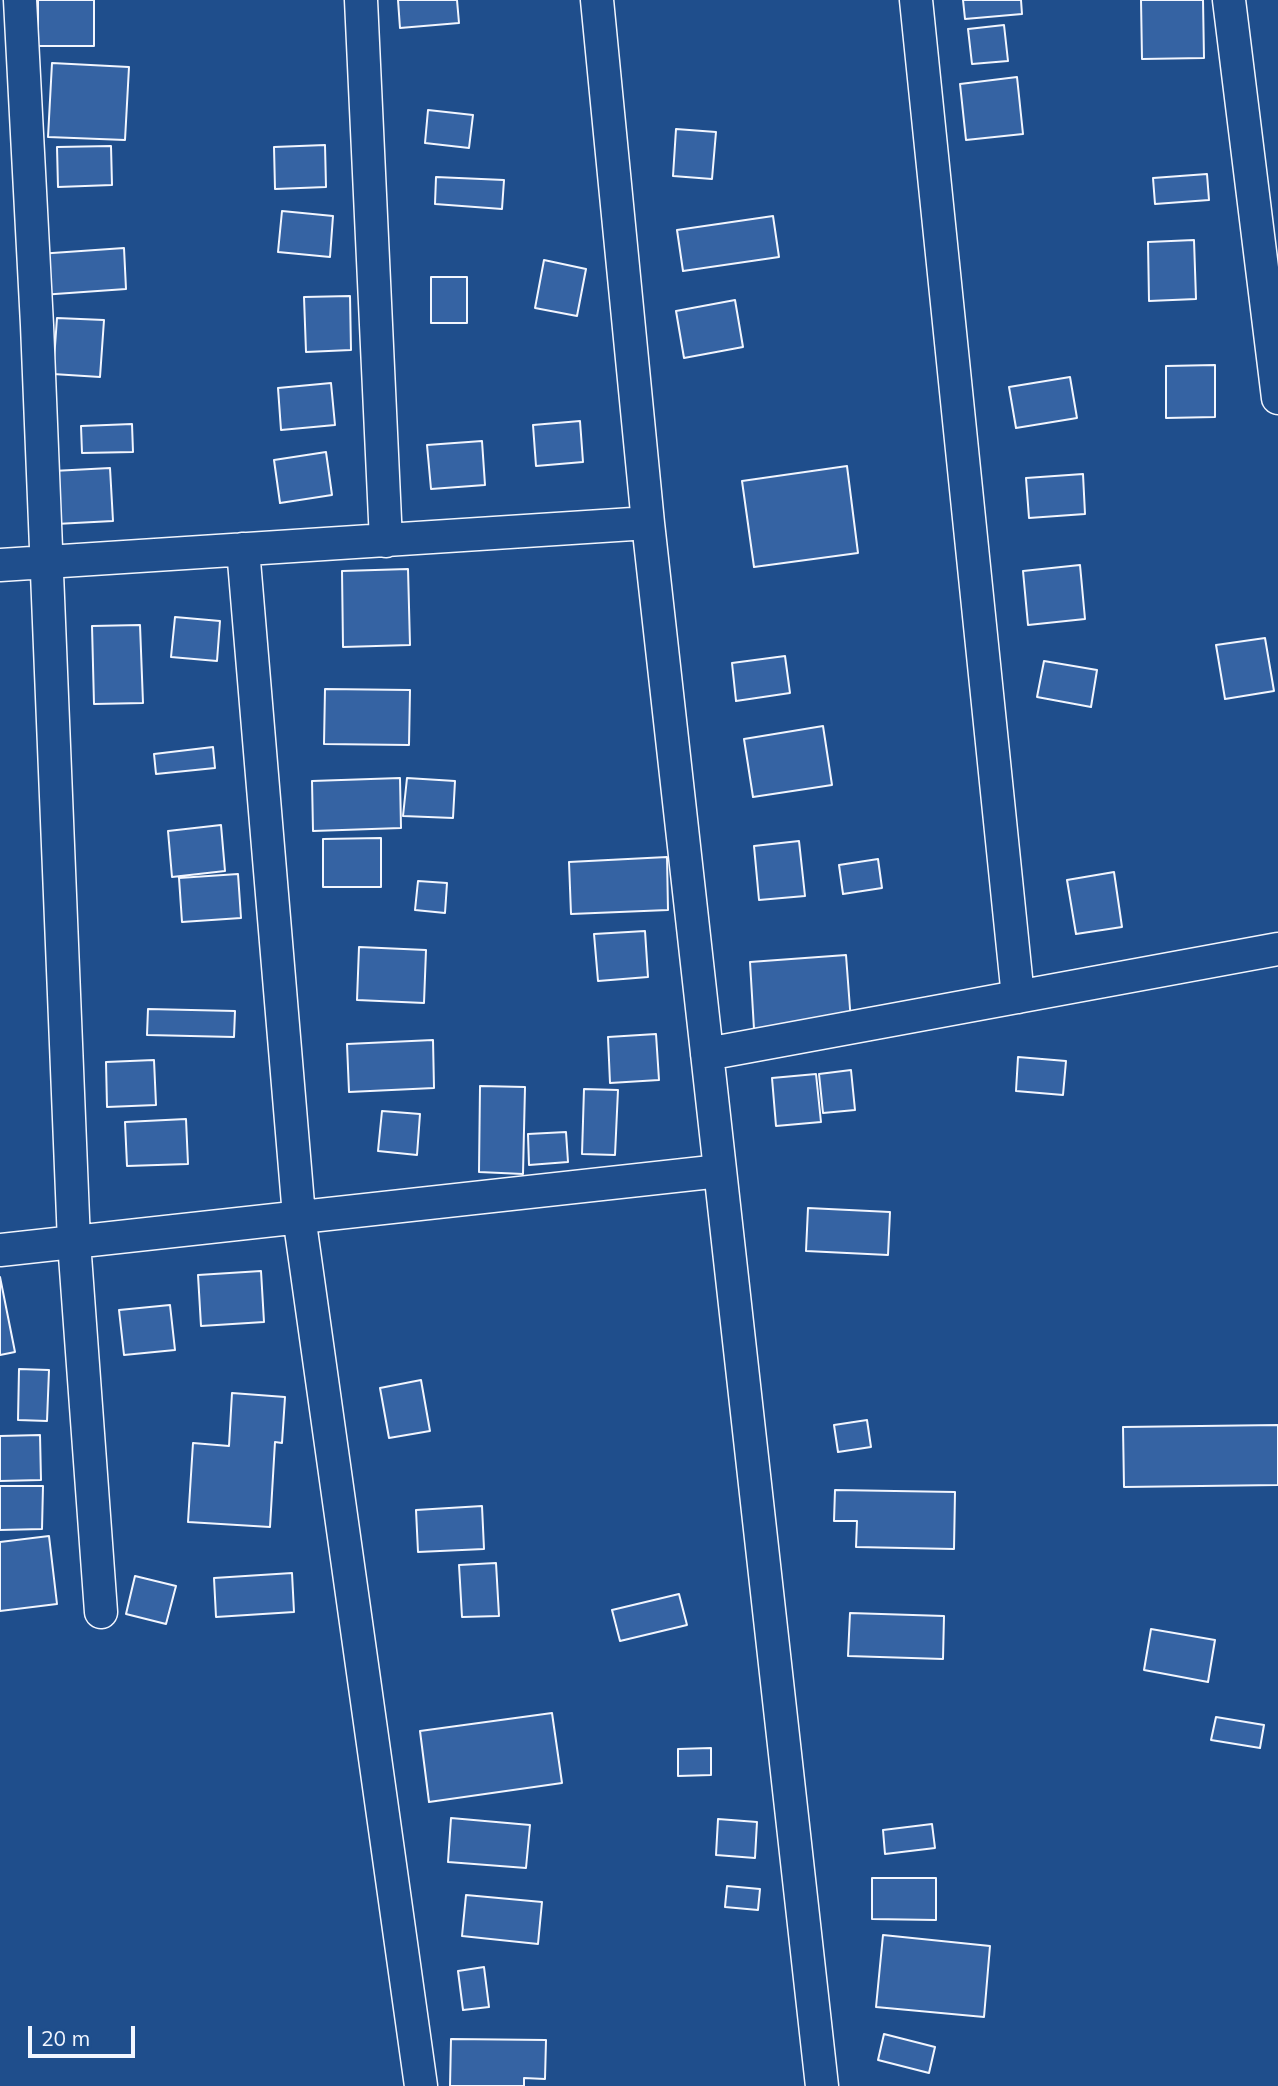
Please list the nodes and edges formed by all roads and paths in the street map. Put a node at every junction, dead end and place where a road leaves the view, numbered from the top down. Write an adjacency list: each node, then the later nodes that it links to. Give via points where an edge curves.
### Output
1 (20, 0): 10 (street)
2 (362, 0): 8 (street)
3 (597, 0): 7 (street)
4 (916, 0): 13 (street)
5 (1229, 0): 6 (street)
6 (1278, 398)
7 (648, 523): 8 (street); 14 (street)
8 (386, 541): 9 (street)
9 (243, 549): 10 (street); 16 (street)
10 (46, 562): 11 (street); 17 (street)
11 (0, 565)
12 (1278, 949): 13 (street)
13 (1018, 997): 14 (street)
14 (708, 1054): 15 (street)
15 (720, 1171): 16 (street); 21 (street)
16 (299, 1216): 17 (street); 20 (street)
17 (74, 1242): 18 (street); 19 (street)
18 (0, 1250)
19 (101, 1612)
20 (421, 2086)
21 (822, 2086)

